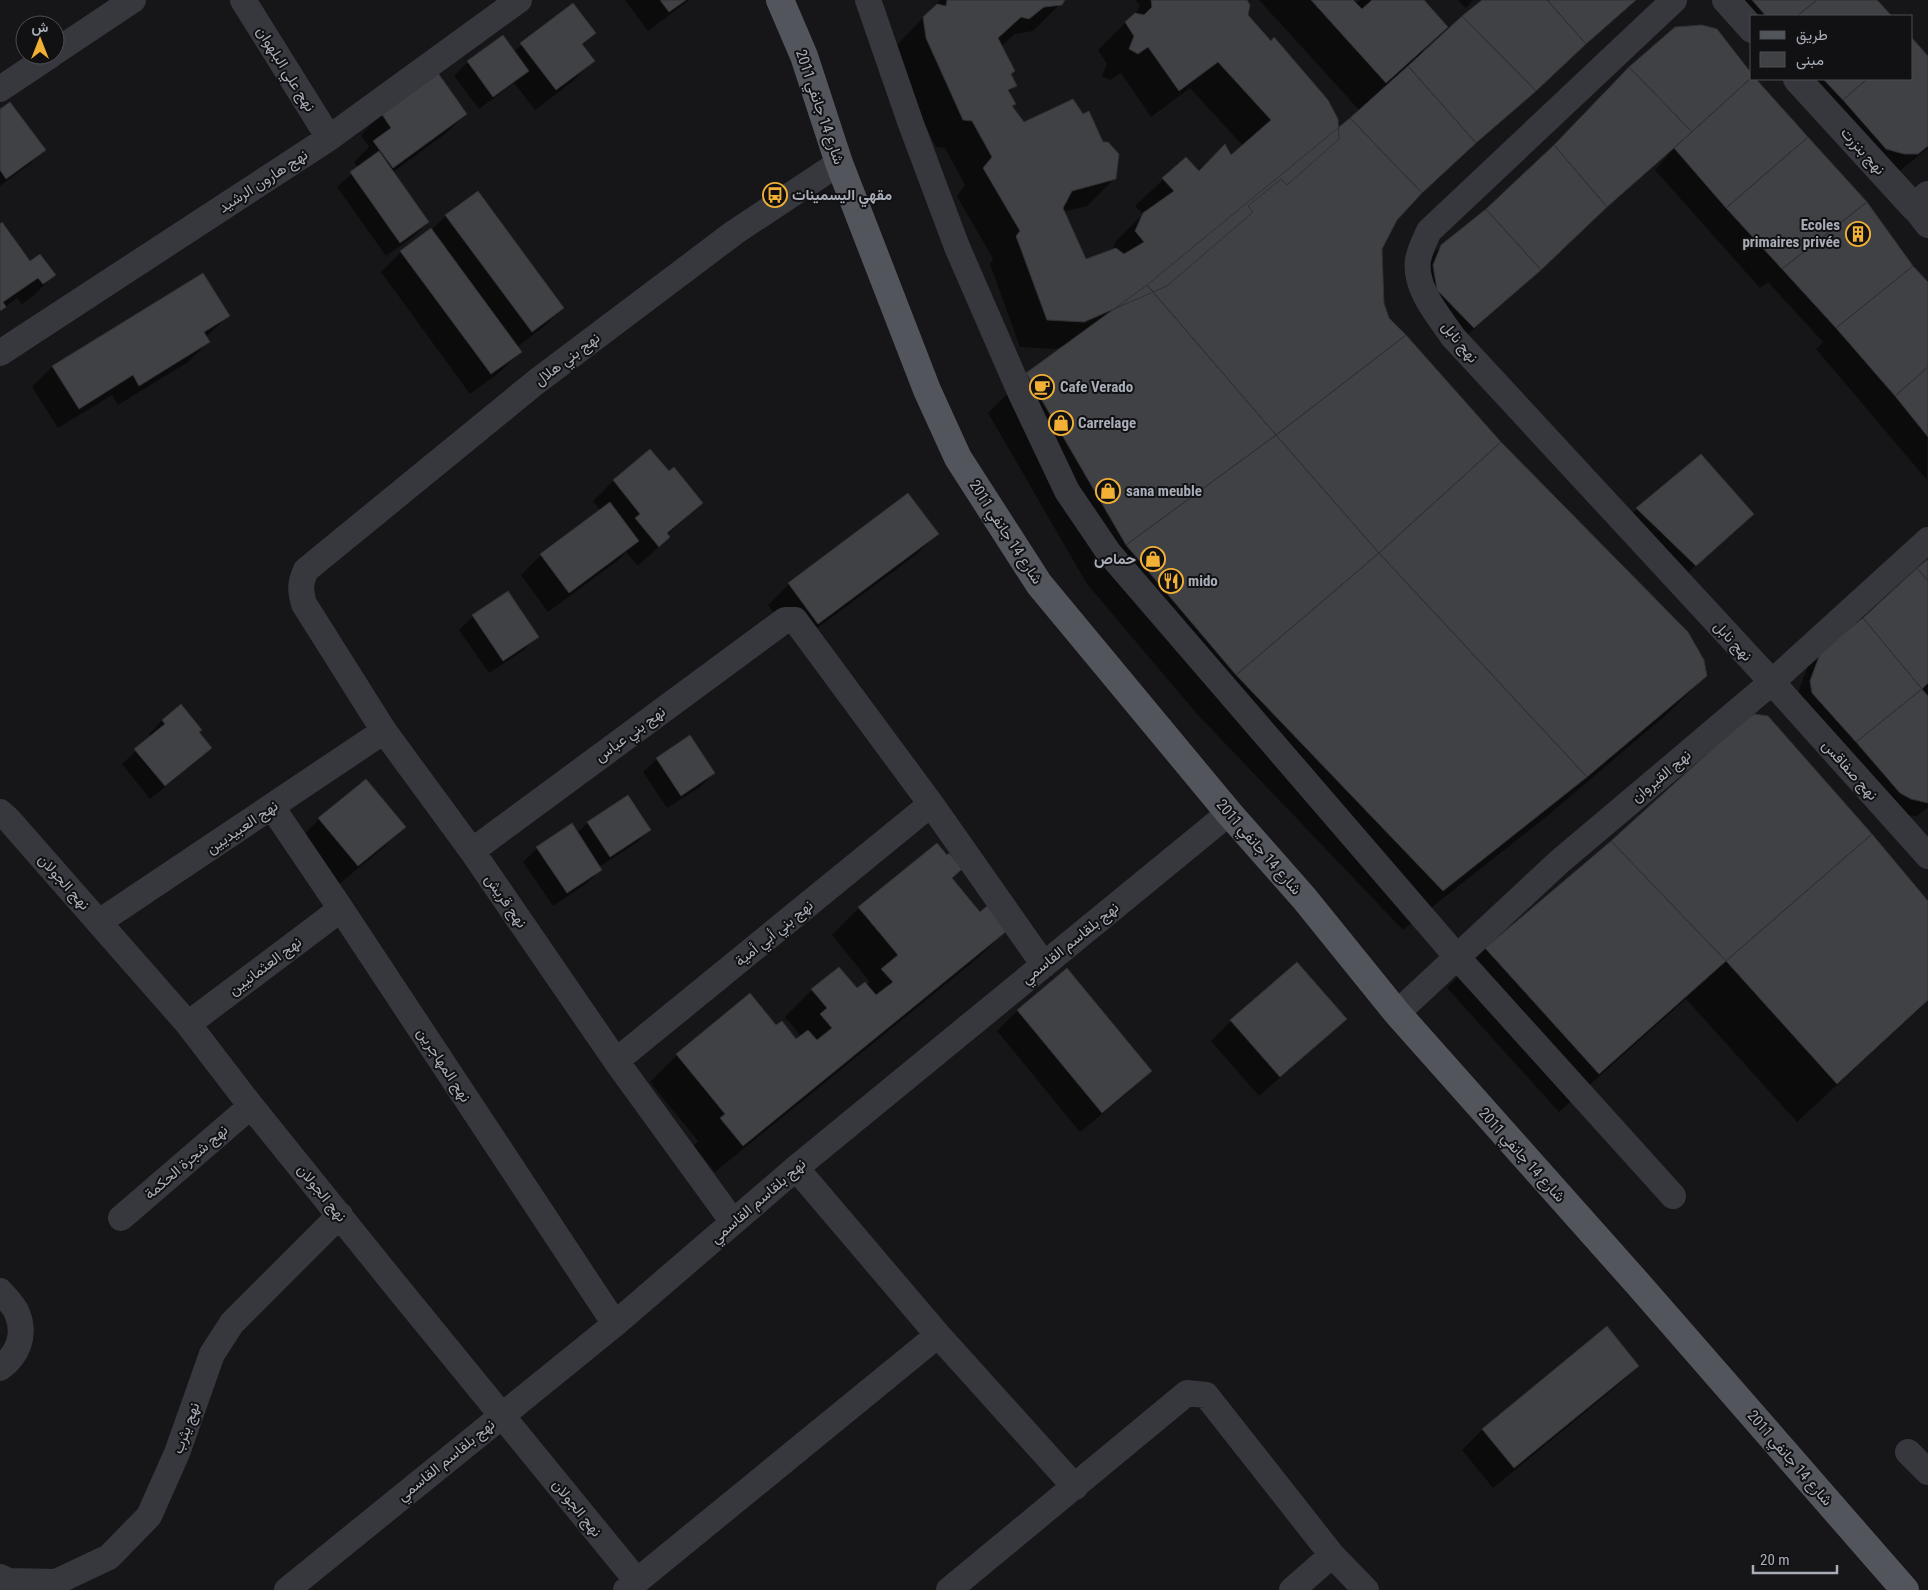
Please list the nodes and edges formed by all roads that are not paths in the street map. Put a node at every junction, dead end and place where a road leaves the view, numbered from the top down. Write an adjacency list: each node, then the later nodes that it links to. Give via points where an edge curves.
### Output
1 (133, 0): 9 (street)
2 (243, 0): 13 (street, نهج علي البلهوان)
3 (519, 0): 13 (street, نهج هارون الرشيد)
4 (780, 0): 14 (main road, شارع 14 جانفي 2011, via 804,56)
5 (868, 0): 29 (street, via 957,247 1067,491 1109,553)
6 (1674, 0): 19 (street, نهج نابل, via 1429,231 1419,256 1420,277 1428,299 1453,337)
7 (1726, 0): 8 (street)
8 (1750, 27)
9 (65, 45)
10 (36, 65): 12 (street)
11 (1798, 80): 15 (street, نهج بنزرت)
12 (0, 89)
13 (329, 138): 16 (street, نهج هارون الرشيد)
14 (839, 162): 18 (street, نهج بني هلال, via 735,232 536,382); 23 (main road, شارع 14 جانفي 2011, via 923,381 958,458 1038,584)
15 (1923, 209)
16 (0, 352)
17 (1928, 540): 19 (street, نهج القيروان)
18 (306, 570): 20 (street, نهج قريش, via 300,592 304,604)
19 (1772, 682): 25 (street, نهج صفاقس); 29 (street, نهج القيروان, via 1559,862)
20 (384, 731): 22 (street, نهج العبيديين); 26 (street, نهج قريش)
21 (931, 804): 26 (street, نهج بني عباس, via 795,620 785,620); 30 (street); 33 (street, نهج بني أبي أمية)
22 (272, 807): 27 (street, نهج المهاجرين); 28 (street, نهج العبيديين)
23 (1230, 813): 30 (street, نهج بلقاسم القاسمي); 31 (main road, شارع 14 جانفي 2011)
24 (3, 820): 28 (street, نهج الجولان)
25 (1924, 846)
26 (472, 851): 33 (street, نهج قريش)
27 (341, 909): 32 (street, نهج العثمانيين); 41 (street, نهج المهاجرين)
28 (99, 922): 32 (street, نهج الجولان)
29 (1458, 958): 31 (street, نهج القيروان); 36 (street)
30 (1044, 965): 35 (street, نهج بلقاسم القاسمي)
31 (1397, 1013): 55 (main road, شارع 14 جانفي 2011)
32 (188, 1024): 34 (street, نهج الجولان)
33 (616, 1061): 39 (street, نهج قريش)
34 (251, 1106): 37 (street, نهج الجولان); 38 (street, نهج شجرة الحكمة)
35 (796, 1168): 39 (street, نهج بلقاسم القاسمي); 42 (street)
36 (1673, 1196)
37 (340, 1215): 44 (street, نهج الجولان); 49 (street, نهج يثرب, via 232,1323 212,1354 177,1453 149,1516 109,1557 56,1582 8,1581)
38 (121, 1218)
39 (733, 1222): 41 (street, نهج بلقاسم القاسمي)
40 (0, 1291): 43 (street, via 16,1311 21,1328 20,1344 11,1360)
41 (615, 1324): 44 (street, نهج بلقاسم القاسمي)
42 (938, 1334): 47 (street); 50 (street)
43 (0, 1368)
44 (502, 1415): 50 (street, نهج الجولان); 51 (street, نهج بلقاسم القاسمي)
45 (1908, 1452): 46 (street)
46 (1928, 1472)
47 (1076, 1487): 48 (street, via 1187,1393 1206,1395); 52 (street)
48 (1332, 1555): 53 (street); 54 (street)
49 (0, 1577)
50 (631, 1586)
51 (287, 1590)
52 (949, 1590)
53 (1292, 1590)
54 (1366, 1590)
55 (1905, 1590)

